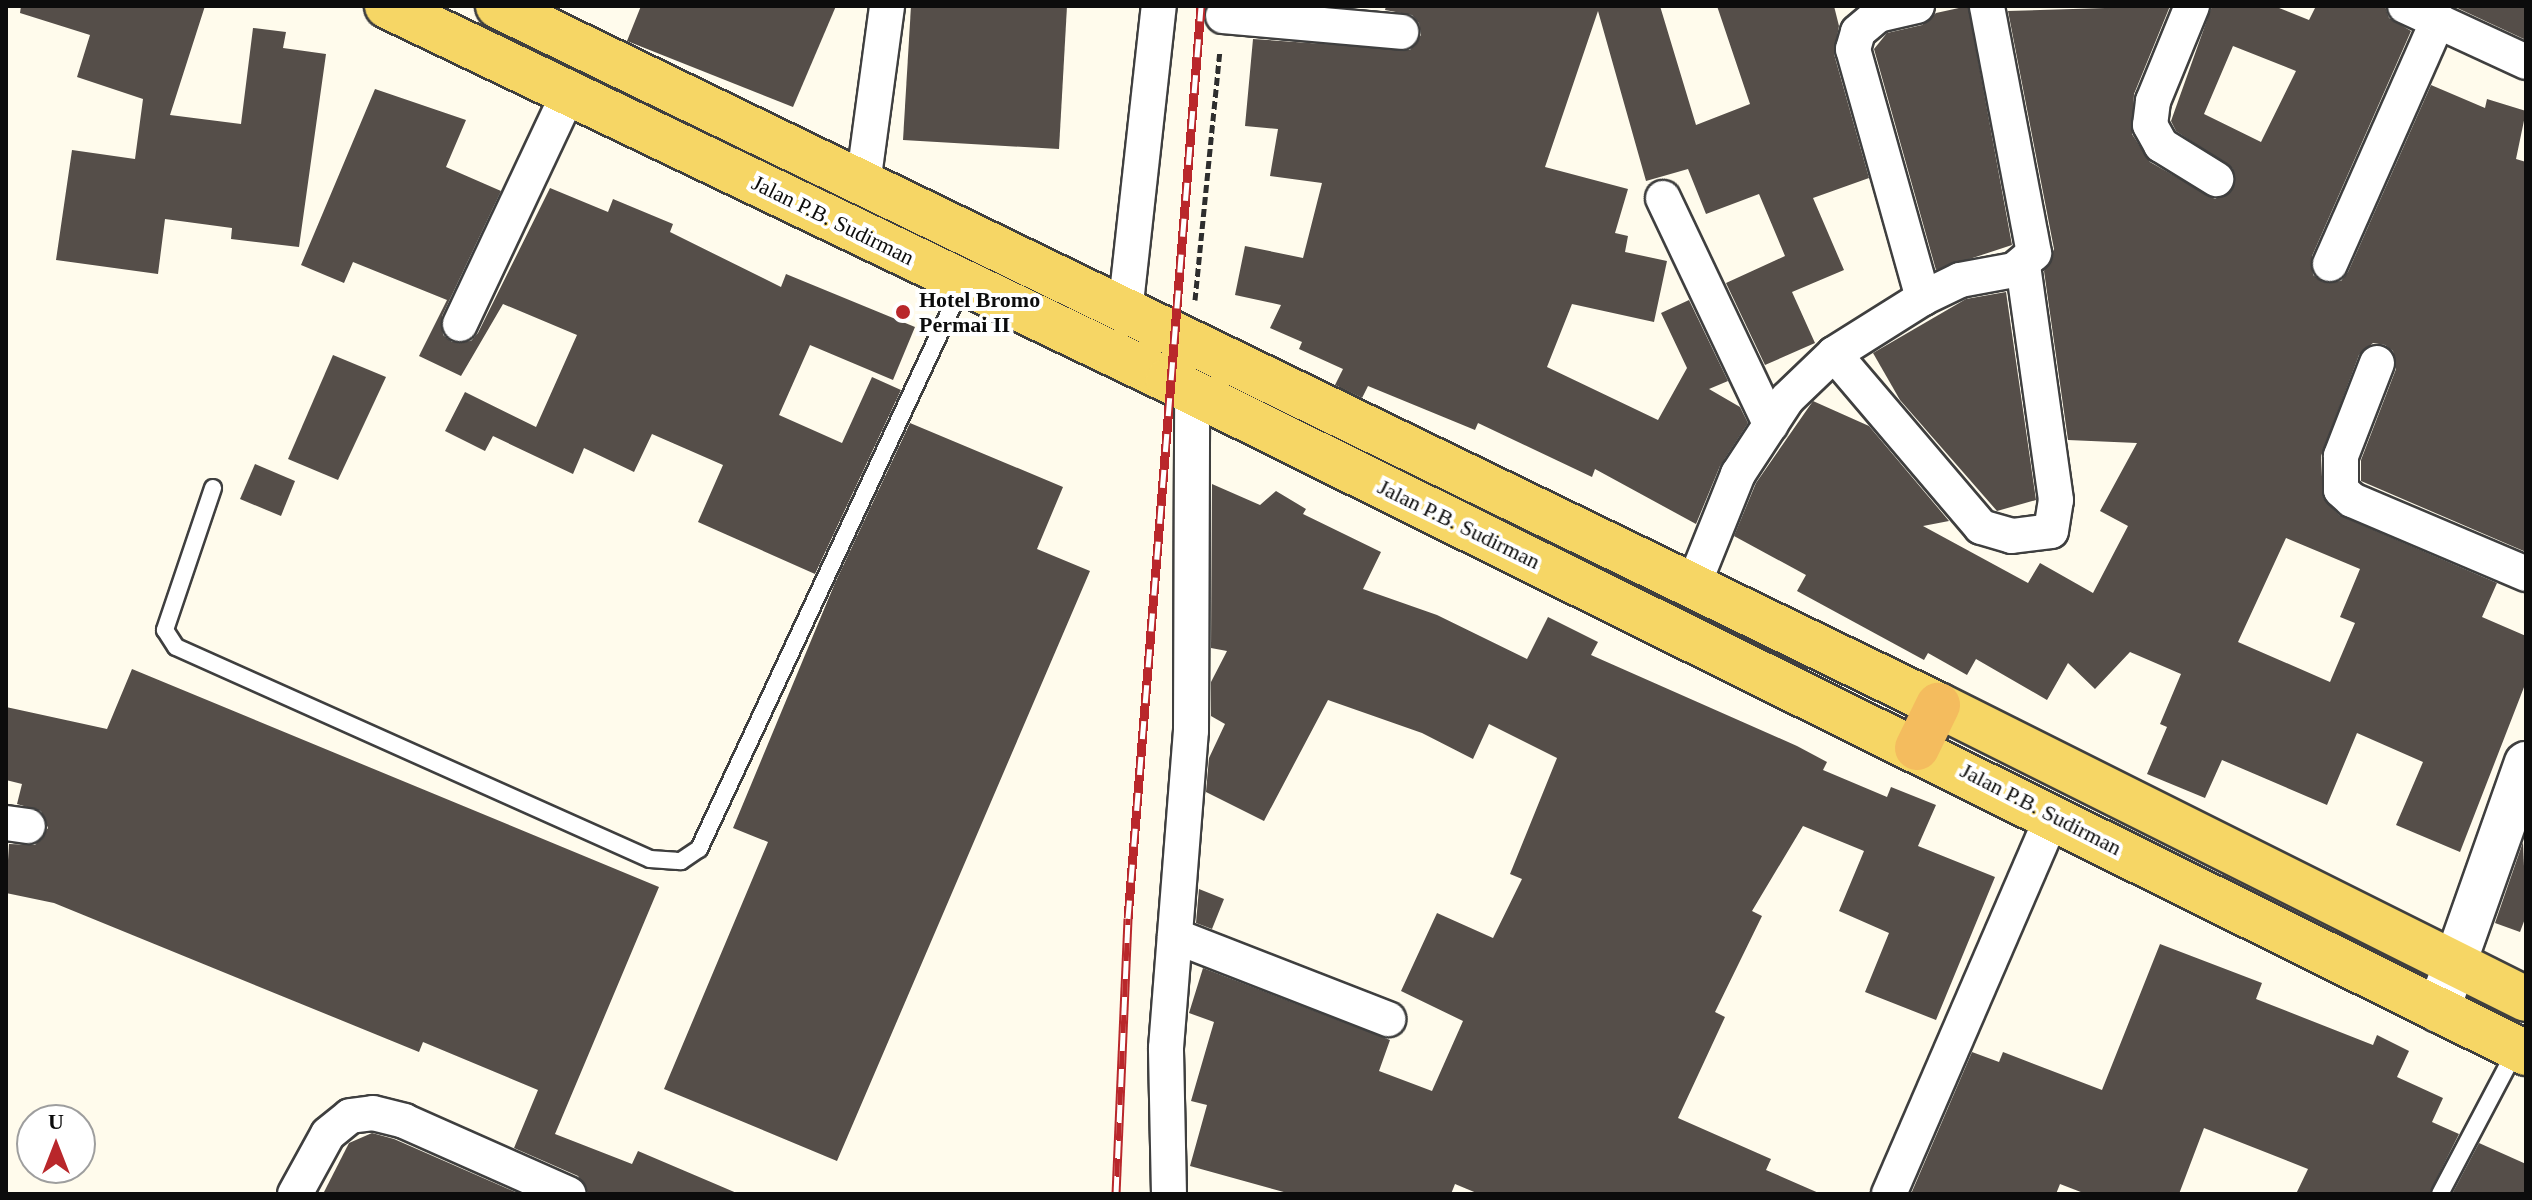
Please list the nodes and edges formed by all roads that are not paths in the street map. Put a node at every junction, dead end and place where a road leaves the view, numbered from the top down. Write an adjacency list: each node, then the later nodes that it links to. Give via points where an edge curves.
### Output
1 (387, 6): 13 (main road, Jalan P.B. Sudirman)
2 (498, 6): 15 (main road, Jalan P.B. Sudirman)
3 (887, 6): 15 (street)
4 (1159, 6): 21 (street)
5 (1917, 6): 20 (street, via 1878,15 1858,32 1853,49)
6 (1987, 6): 19 (street, via 2035,242 2034,253)
7 (2192, 6): 14 (street, via 2153,101 2150,125 2161,145)
8 (2405, 6): 10 (street)
9 (1223, 16): 11 (street)
10 (2438, 20): 12 (street); 18 (street)
11 (1401, 32)
12 (2526, 62)
13 (569, 92): 17 (main road, Jalan P.B. Sudirman); 22 (street)
14 (2216, 179)
15 (863, 184): 17 (main road, Jalan P.B. Sudirman)
16 (1663, 198): 26 (street)
17 (973, 262): 21 (main road, Jalan P.B. Sudirman); 25 (main road, Jalan P.B. Sudirman); 27 (lane, via 699,849 681,861 650,859 176,647 165,630)
18 (2330, 264)
19 (2023, 266): 20 (street, via 1960,280); 23 (street, via 2056,500 2051,531 2012,536 1981,527)
20 (1923, 298): 23 (street)
21 (1125, 312): 29 (main road, Jalan P.B. Sudirman)
22 (460, 324)
23 (1834, 354): 26 (street, via 1787,399)
24 (2377, 363): 28 (street, via 2341,456 2341,490 2352,500)
25 (1192, 394): 31 (main road, Jalan P.B. Sudirman); 34 (street, via 1191,731)
26 (1771, 425): 29 (street, via 1738,474)
27 (213, 488)
28 (2526, 574)
29 (1693, 586): 30 (main road, Jalan P.B. Sudirman)
30 (1938, 705): 31 (highway); 35 (main road, Jalan P.B. Sudirman)
31 (1917, 748): 33 (main road, Jalan P.B. Sudirman)
32 (2526, 763): 35 (street)
33 (2053, 815): 37 (main road, Jalan P.B. Sudirman); 43 (street)
34 (1175, 936): 38 (street); 42 (street, via 1166,1048)
35 (2456, 966): 36 (main road, Jalan P.B. Sudirman); 37 (street)
36 (2526, 999)
37 (2438, 1011): 39 (main road, Jalan P.B. Sudirman)
38 (1388, 1019)
39 (2521, 1051): 44 (lane)
40 (295, 1194): 41 (street, via 328,1134 350,1116 373,1113 404,1121)
41 (569, 1194)
42 (1169, 1194)
43 (1889, 1194)
44 (2440, 1194)

